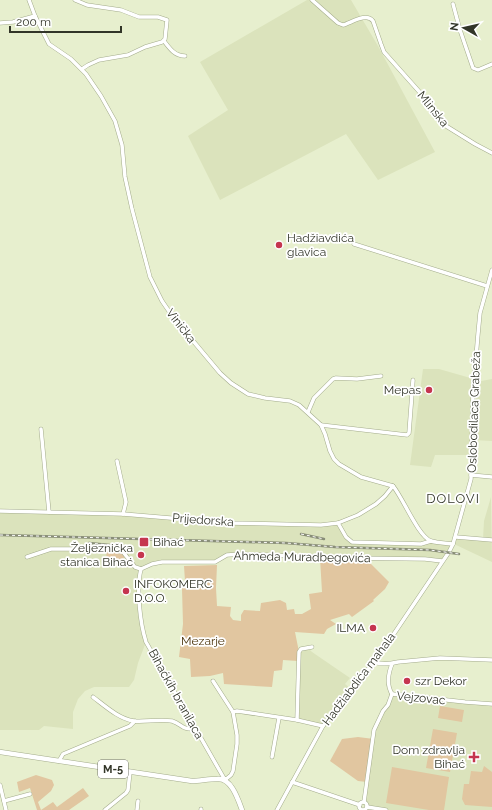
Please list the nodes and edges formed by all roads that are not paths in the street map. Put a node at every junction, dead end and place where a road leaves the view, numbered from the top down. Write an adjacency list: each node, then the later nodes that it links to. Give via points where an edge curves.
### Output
1 (30, 0): 5 (street, Vinička)
2 (75, 0): 7 (street, via 87,5 122,10 139,17 158,17 167,20)
3 (312, 0): 11 (street, Mlinska, via 332,19 343,25 371,18 384,52 446,126)
4 (453, 4): 9 (street, via 475,70)
5 (35, 16): 6 (street); 10 (street, Vinička, via 49,44)
6 (0, 23)
7 (164, 40): 8 (street, via 173,52); 10 (street, via 134,53 99,60)
8 (185, 56)
9 (492, 64)
10 (82, 69): 17 (street, Vinička, via 118,127 125,178 135,222 150,277 162,302 185,333 231,383 253,395 294,402)
11 (492, 153)
12 (354, 244): 14 (street)
13 (492, 270): 14 (street, Oslobodilaca Grabeža)
14 (487, 286): 21 (street, Oslobodilaca Grabeža, via 480,313 475,362)
15 (381, 376): 17 (street, via 333,379 314,398)
16 (413, 380): 18 (street, via 407,436)
17 (308, 412): 18 (street, Vinička)
18 (321, 425): 23 (street, Vinička, via 330,450 339,464 360,477)
19 (42, 429): 25 (street)
20 (117, 461): 26 (street, via 126,502)
21 (471, 475): 22 (street); 28 (street, Oslobodilaca Grabeža)
22 (492, 477)
23 (393, 486): 27 (street, Prijedorska, via 376,504 351,519); 30 (street, via 420,531)
24 (0, 511): 25 (street, Prijedorska)
25 (49, 512): 26 (street, Prijedorska)
26 (122, 514): 27 (street, Prijedorska, via 229,523)
27 (338, 523): 30 (street, via 352,542 421,544)
28 (456, 537): 29 (street); 31 (street, Oslobodilaca Grabeža)
29 (492, 540)
30 (432, 541): 31 (street)
31 (453, 544): 32 (street, Oslobodilaca Grabeža)
32 (449, 552): 34 (street, Hadžiabdića mahala)
33 (27, 557): 35 (street, via 51,549 106,549 123,552 132,564)
34 (442, 561): 35 (street, Ahmeda Muradbegovića, via 425,558 243,554 227,555 215,562 162,562); 38 (street, Hadžiabdića mahala)
35 (142, 569): 49 (street, Bihaćkih branilaca, via 140,613 146,642)
36 (312, 647): 46 (street, via 301,649 299,652)
37 (492, 660): 39 (street, via 440,658)
38 (374, 662): 39 (street); 48 (street, Hadžiabdića mahala)
39 (392, 664): 41 (street, via 388,680)
40 (213, 681): 44 (street)
41 (392, 694): 43 (street, Vejzovac); 60 (street, Vejzovac, via 374,730)
42 (94, 697): 47 (street, via 117,714)
43 (492, 704)
44 (232, 712): 45 (street); 54 (street, via 237,744 233,771)
45 (278, 718): 46 (street); 51 (street)
46 (297, 720): 48 (street)
47 (135, 721): 49 (street, via 173,722 187,729); 52 (street, via 130,726 63,754)
48 (323, 726): 55 (street, Hadžiabdića mahala)
49 (195, 729): 54 (street, Bihaćkih branilaca)
50 (0, 752): 52 (main road, M-5)
51 (272, 757)
52 (59, 761): 53 (main road, M-5)
53 (130, 772): 54 (main road, M-5, via 192,781 217,778); 64 (street, via 128,790)
54 (225, 780): 66 (main road, Bihaćkih branilaca, via 230,784)
55 (292, 782): 61 (street); 67 (street, Hadžiabdića mahala)
56 (0, 785): 58 (street)
57 (30, 794): 58 (street)
58 (4, 801): 63 (street)
59 (138, 801): 65 (street)
60 (364, 802): 61 (street); 62 (street)
61 (360, 805): 68 (street)
62 (367, 807): 68 (street); 69 (street)
63 (6, 810)
64 (105, 810)
65 (137, 810)
66 (242, 810)
67 (277, 810)
68 (363, 810)
69 (386, 810)

